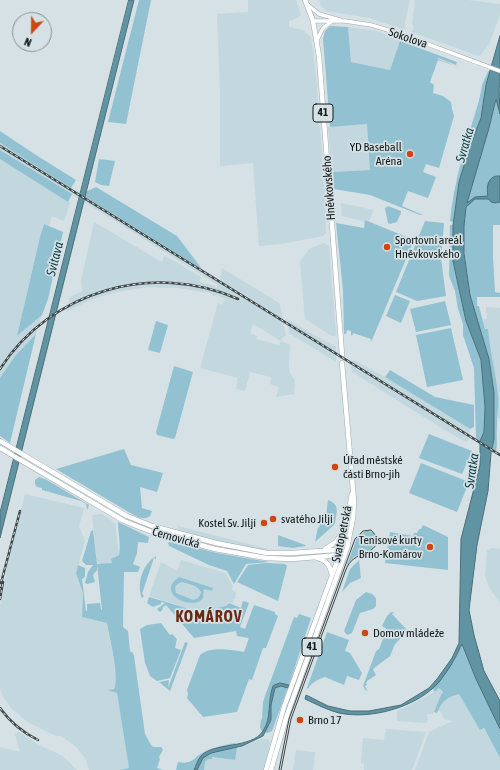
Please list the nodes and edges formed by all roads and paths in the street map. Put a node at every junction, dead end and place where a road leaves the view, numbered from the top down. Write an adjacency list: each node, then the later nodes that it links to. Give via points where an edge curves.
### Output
1 (305, 1): 2 (main road, 41); 4 (street, via 319,14)
2 (313, 21): 3 (street, Sokolova); 5 (main road, Hněvkovského / 41)
3 (332, 21): 4 (street, Sokolova); 5 (street, via 323,28)
4 (345, 21): 6 (street, Sokolova, via 398,33)
5 (317, 40): 7 (main road, Hněvkovského / 41)
6 (500, 71)
7 (342, 355)
8 (342, 364): 11 (main road, 41)
9 (0, 441): 14 (main road, Černovická, via 143,523 244,549)
10 (0, 448): 14 (main road, Černovická, via 124,521 152,532 243,555 280,559)
11 (352, 492): 12 (main road, Svatopetrská / 41); 13 (main road, Svatopetrská / 41, via 352,518)
12 (347, 518): 13 (main road, Svatopetrská / 41); 14 (main road, via 336,542)
13 (343, 554): 14 (main road, via 333,550); 15 (main road, Svatopetrská / 41); 17 (main road, Svatopetrská / 41, via 287,715)
14 (312, 555): 15 (main road, via 327,562)
15 (332, 576): 16 (main road, Svatopetrská / 41, via 284,707)
16 (266, 770)
17 (271, 770)

